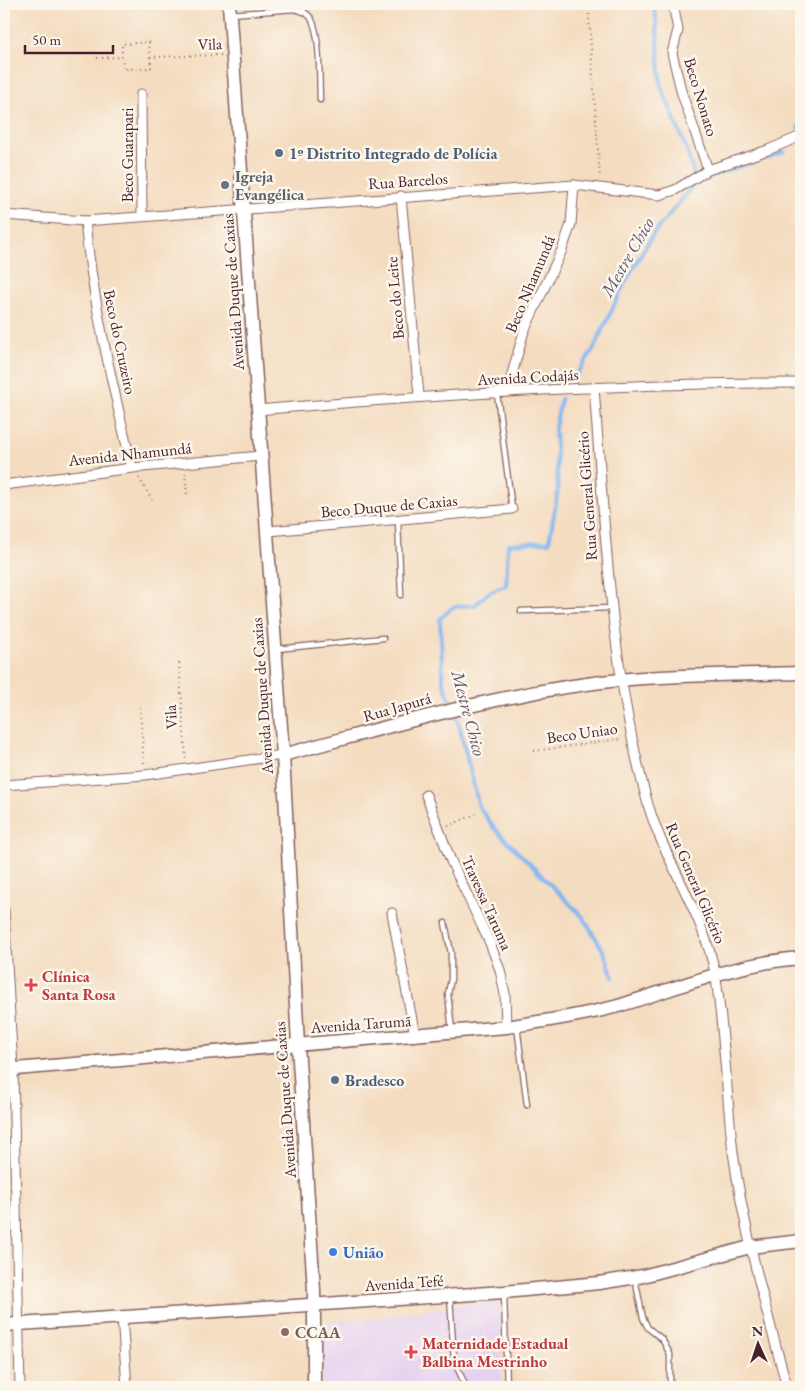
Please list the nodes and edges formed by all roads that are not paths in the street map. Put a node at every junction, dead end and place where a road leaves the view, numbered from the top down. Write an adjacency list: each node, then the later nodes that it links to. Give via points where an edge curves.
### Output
1 (306, 4): 4 (lane)
2 (673, 4): 8 (street, Beco Nonato, via 678,32 672,53)
3 (229, 9): 4 (lane, via 294,8); 11 (street, Avenida Duque de Caxias)
4 (303, 11): 6 (lane, via 314,26)
5 (141, 94): 13 (street, Beco Guarapari)
6 (320, 100)
7 (801, 136): 8 (street, Rua Barcelos)
8 (708, 170): 9 (street, Rua Barcelos, via 675,190 659,195)
9 (574, 185): 10 (street, Rua Barcelos); 17 (street, Beco Nhamundá, via 571,224 524,331)
10 (401, 196): 11 (street, Rua Barcelos); 19 (street, Beco do Leite)
11 (244, 208): 13 (street, Rua Barcelos); 20 (street, Avenida Duque de Caxias)
12 (4, 215): 14 (street, Rua Barcelos)
13 (142, 216): 14 (street, Rua Barcelos)
14 (85, 221): 22 (street, Beco do Cruzeiro, via 103,344)
15 (801, 383): 16 (street, Avenida Codajás)
16 (594, 388): 17 (street, Avenida Codajás); 28 (street, Rua General Glicério)
17 (507, 392): 18 (street, Avenida Codajás)
18 (497, 394): 19 (street, Avenida Codajás); 24 (lane)
19 (419, 396): 20 (street, Avenida Codajás)
20 (257, 410): 21 (street, Avenida Duque de Caxias)
21 (260, 456): 22 (street, Avenida Nhamundá); 26 (street, Avenida Duque de Caxias)
22 (132, 468): 23 (street, Avenida Nhamundá)
23 (4, 485)
24 (512, 509): 25 (street, Beco Duque de Caxias)
25 (398, 521): 26 (street, Beco Duque de Caxias); 27 (lane)
26 (268, 531): 31 (street, Avenida Duque de Caxias)
27 (401, 595)
28 (611, 608): 29 (lane); 33 (street, Rua General Glicério)
29 (521, 611)
30 (383, 638): 31 (lane)
31 (276, 649): 34 (street, Avenida Duque de Caxias)
32 (801, 673): 33 (street, Rua Japurá)
33 (620, 680): 34 (street, Rua Japurá, via 507,697 439,712); 41 (street, Rua General Glicério, via 648,802)
34 (283, 755): 35 (street, Rua Japurá, via 145,775); 45 (street, Avenida Duque de Caxias)
35 (4, 785)
36 (426, 795): 42 (street, Travessa Taruma, via 451,861 500,970)
37 (4, 910): 46 (street)
38 (392, 913): 44 (street)
39 (445, 923): 43 (lane, via 451,953 448,994)
40 (801, 958): 41 (street, Avenida Tarumã)
41 (715, 973): 42 (street, Avenida Tarumã, via 618,1006); 49 (street, Rua General Glicério, via 733,1153)
42 (511, 1026): 43 (street, Avenida Tarumã); 47 (lane)
43 (452, 1032): 44 (street, Avenida Tarumã)
44 (415, 1036): 45 (street, Avenida Tarumã)
45 (298, 1045): 46 (street, Avenida Tarumã); 53 (street, Avenida Duque de Caxias)
46 (8, 1069): 55 (street)
47 (527, 1105)
48 (801, 1241): 49 (street, Avenida Tefé)
49 (750, 1247): 50 (street, Avenida Tefé); 63 (street, Rua General Glicério)
50 (634, 1278): 51 (street, Avenida Tefé); 62 (lane, via 642,1318 648,1328 662,1339 670,1354)
51 (504, 1292): 52 (street, Avenida Tefé); 61 (lane)
52 (450, 1296): 53 (street, Avenida Tefé); 60 (lane, via 454,1360)
53 (314, 1304): 54 (street, Avenida Tefé); 59 (street, Avenida Duque de Caxias)
54 (122, 1316): 55 (street, Avenida Tefé); 58 (street)
55 (20, 1324): 56 (street, Avenida Tefé); 57 (street)
56 (4, 1325)
57 (20, 1387)
58 (127, 1387)
59 (314, 1387)
60 (466, 1387)
61 (507, 1387)
62 (670, 1387)
63 (787, 1387)

